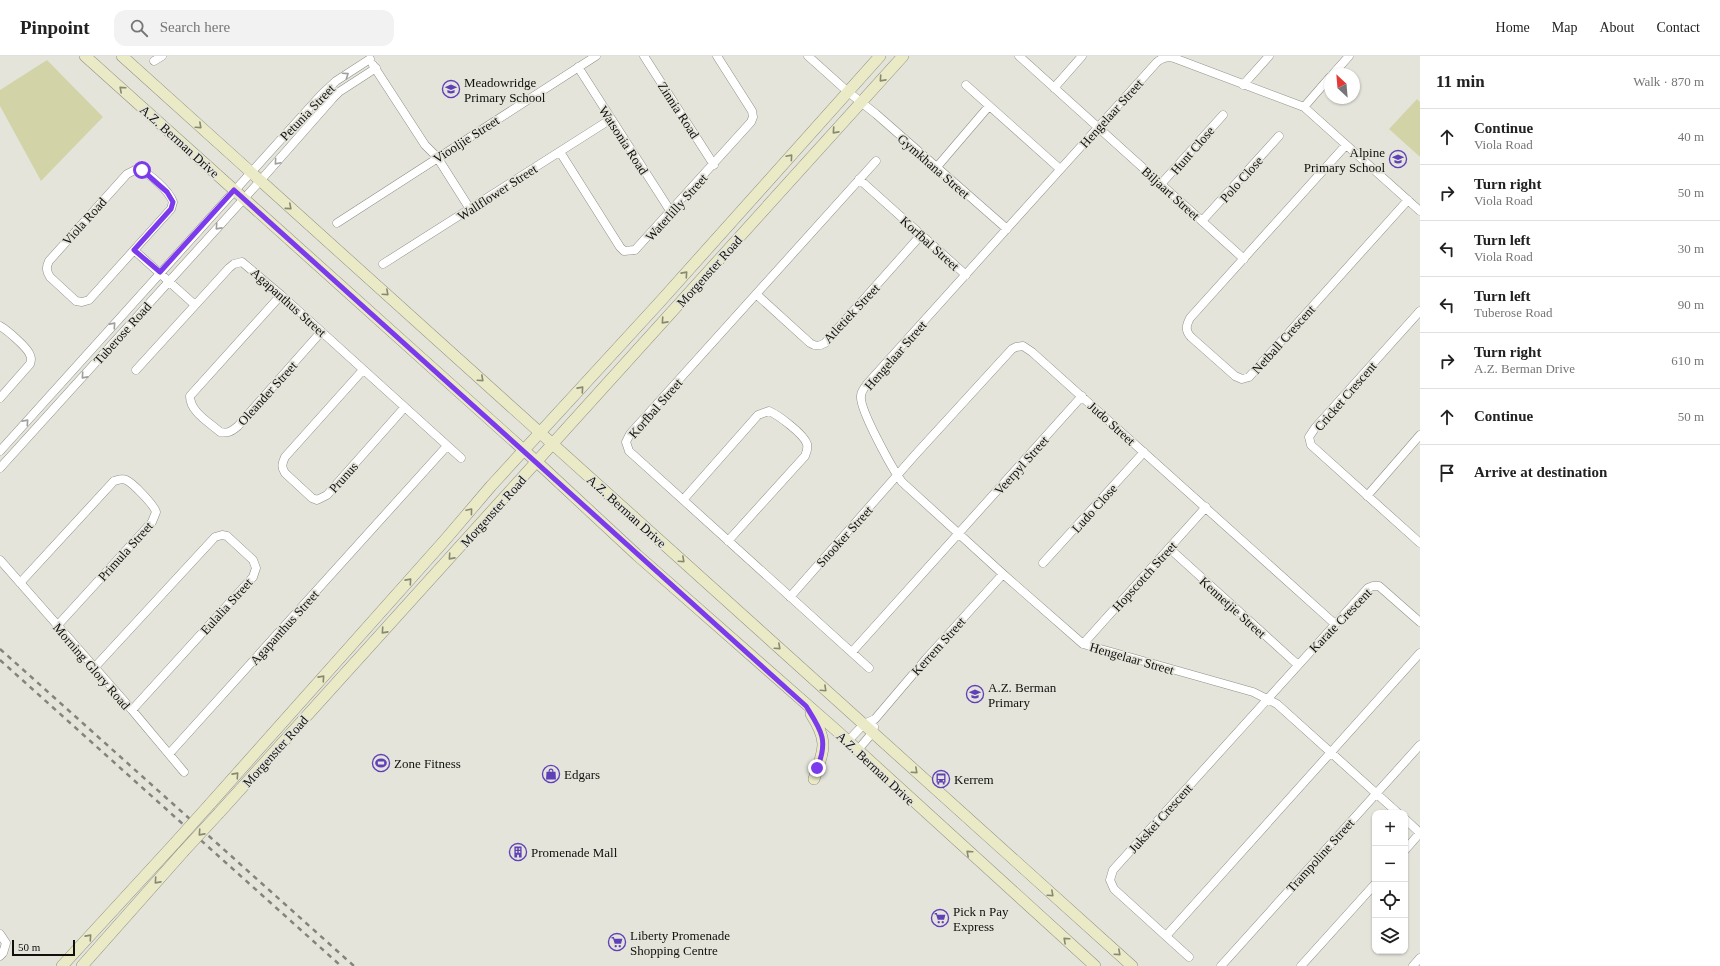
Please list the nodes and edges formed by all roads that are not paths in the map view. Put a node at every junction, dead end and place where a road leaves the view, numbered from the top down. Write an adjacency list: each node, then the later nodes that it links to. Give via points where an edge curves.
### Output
1 (85, 56): 42 (main road, A.Z. Berman Drive, one-way to 1)
2 (122, 56): 38 (main road, A.Z. Berman Drive, one-way to 38)
3 (162, 56): 15 (street)
4 (596, 56): 16 (street, Viooljie Street)
5 (644, 56): 35 (street, Zinnia Road)
6 (717, 56): 35 (street, Waterlilly Street, via 748,104 753,117)
7 (808, 56): 23 (street, Gymkhana Street)
8 (880, 56): 23 (main road, Morgenster Road)
9 (903, 56): 24 (main road, Morgenster Road, one-way to 24)
10 (1019, 56): 22 (street, Biljaart Street)
11 (1082, 56): 22 (street)
12 (1269, 56): 21 (street)
13 (1349, 56): 18 (street)
14 (369, 58): 17 (street); 38 (street, Petunia Street, one-way to 14, via 329,86)
15 (154, 61)
16 (578, 67): 28 (street, Watsonia Road); 33 (street, Viooljie Street)
17 (376, 68): 33 (street, via 425,145); 40 (street, Petunia Street, one-way to 40, via 339,92)
18 (1338, 68)
19 (1324, 84): 26 (street)
20 (966, 85): 25 (street)
21 (1243, 85): 26 (street, Hengelaar Street); 29 (street, Hengelaar Street, via 1174,58 1162,58)
22 (1054, 88): 29 (street, Biljaart Street)
23 (847, 91): 24 (street, Gymkhana Street); 69 (main road, Morgenster Road, one-way to 23, via 748,204)
24 (861, 102): 36 (street, Gymkhana Street); 71 (main road, Morgenster Road, one-way to 71)
25 (990, 106): 36 (street); 37 (street)
26 (1304, 107): 31 (street, Hengelaar Street)
27 (1222, 116): 41 (street, Hunt Close)
28 (611, 119): 32 (street, Wallflower Street); 47 (street, Watsonia Road)
29 (1098, 127): 37 (street, Hengelaar Street); 41 (street, Biljaart Street)
30 (1279, 136): 48 (street, Polo Close)
31 (1346, 145): 44 (street, Hengelaar Street); 53 (street, Netball Crescent)
32 (560, 152): 45 (street, Wallflower Street); 47 (street, Waterlilly Street, via 624,251 639,247)
33 (437, 158): 45 (street); 49 (street, Viooljie Street)
34 (876, 161): 39 (street, Korfbal Street)
35 (714, 165): 47 (street, Waterlilly Street)
36 (936, 168): 50 (street, Gymkhana Street)
37 (1060, 169): 50 (street, Hengelaar Street)
38 (251, 172): 40 (main road, A.Z. Berman Drive); 42 (street, Petunia Street)
39 (859, 179): 51 (street, Korfbal Street); 58 (street, Korfbal Street)
40 (260, 181): 43 (street, Petunia Street); 69 (main road, A.Z. Berman Drive, one-way to 69)
41 (1161, 184): 48 (street, Biljaart Street)
42 (234, 190): 43 (main road, A.Z. Berman Drive); 55 (street, Tuberose Road)
43 (244, 198): 57 (street, Tuberose Road, one-way to 57); 73 (main road, A.Z. Berman Drive)
44 (1408, 200): 46 (street, Hengelaar Street); 53 (street, Netball Crescent, via 1250,377 1242,379 1235,376 1191,337 1186,332 1186,326 1190,318)
45 (470, 209): 54 (street, Wallflower Street)
46 (1420, 211)
47 (671, 212)
48 (1202, 221): 53 (street, Biljaart Street)
49 (337, 223)
50 (1007, 229): 56 (street, Hengelaar Street)
51 (921, 236): 56 (street, Korfbal Street); 58 (street, Atletiek Street, via 821,345 810,344)
52 (134, 250): 52 (street, Viola Road, via 94,295 82,302 76,301 47,272 46,266 49,261 127,174 137,169 142,170 167,192 173,202 171,209); 55 (street)
53 (1244, 259)
54 (384, 264)
55 (160, 272): 57 (street); 74 (street, Tuberose Road, one-way to 55)
56 (966, 275): 79 (street, Hengelaar Street, via 862,391 860,397 864,410)
57 (170, 281): 60 (street); 78 (street, Tuberose Road, one-way to 78)
58 (756, 294): 81 (street, Korfbal Street, via 627,438 626,447 629,451)
59 (281, 295): 60 (street, Agapanthus Street, via 246,264 239,262 229,268); 63 (street, Agapanthus Street); 63 (street, Oleander Street, via 190,396 190,404 194,409 220,432 225,434 232,431)
60 (195, 305): 64 (street, Agapanthus Street)
61 (1420, 311): 80 (street, Cricket Crescent, via 1309,437 1311,445)
62 (0, 326): 67 (street, via 26,349 31,360)
63 (321, 332): 65 (street, Agapanthus Street)
64 (136, 370)
65 (363, 370): 68 (street, Agapanthus Street); 68 (street, Prunus, via 285,457 282,463 285,473 312,498 323,498)
66 (1082, 396): 75 (street, Judo Street); 79 (street, Judo Street, via 1027,347 1016,346); 83 (street, Veerpyl Street)
67 (0, 398)
68 (404, 408): 72 (street, Agapanthus Street)
69 (540, 432): 71 (main road, A.Z. Berman Drive); 73 (main road, Morgenster Road)
70 (1420, 435): 80 (street)
71 (553, 444): 77 (main road, Morgenster Road); 105 (main road, A.Z. Berman Drive, one-way to 105)
72 (447, 446): 76 (street, Agapanthus Street); 111 (street, Agapanthus Street)
73 (524, 450): 77 (main road, A.Z. Berman Drive); 125 (main road, Morgenster Road, one-way to 73, bridge, via 210,804)
74 (0, 451)
75 (1144, 452): 82 (street, Judo Street); 88 (street, Ludo Close)
76 (461, 458)
77 (537, 462): 102 (main road, A.Z. Berman Drive); 126 (main road, Morgenster Road, one-way to 126, bridge)
78 (0, 468)
79 (898, 476): 83 (street, Hengelaar Street); 91 (street, Snooker Street)
80 (1367, 496): 85 (street, Cricket Crescent)
81 (683, 500): 84 (street, Korfbal Street); 84 (street, via 758,416 769,411 790,426 804,439 808,450 805,456)
82 (1206, 507): 86 (street, Hopscotch Street); 93 (street, Judo Street)
83 (959, 534): 89 (street, Hengelaar Street); 96 (street)
84 (728, 541): 91 (street, Korfbal Street)
85 (1420, 543)
86 (1169, 548): 95 (street, Hopscotch Street); 98 (street, Kennetjie Street)
87 (0, 560): 90 (street, Morning Glory Road)
88 (1044, 563)
89 (1002, 574): 95 (street, Hengelaar Street); 104 (street, Kerrem Street)
90 (20, 582): 94 (street, Morning Glory Road); 94 (street, Primula Street, via 114,481 126,480 152,503 156,512 152,522)
91 (790, 597): 96 (street, Korfbal Street)
92 (1420, 622): 93 (street, Karate Crescent, via 1383,589 1373,586 1368,588)
93 (1335, 624): 98 (street, Karate Crescent)
94 (57, 626): 99 (street, Morning Glory Road)
95 (1083, 644): 101 (street, Hengelaar Street)
96 (852, 652): 100 (street, Korfbal Street)
97 (1420, 653): 110 (street)
98 (1298, 665): 101 (street, Karate Crescent)
99 (94, 668): 103 (street, Morning Glory Road); 103 (street, Eulalia Street, via 215,537 227,536 253,560 256,568 253,577)
100 (869, 668)
101 (1267, 698): 110 (street, Hengelaar Street); 121 (street, Jukskei Crescent, via 1111,873 1110,880 1114,889)
102 (806, 706): 107 (main road, A.Z. Berman Drive); 113 (main road, via 821,731 824,749)
103 (132, 710): 111 (street, Morning Glory Road)
104 (875, 719): 105 (street, Kerrem Street); 106 (street)
105 (864, 724): 106 (main road, A.Z. Berman Drive); 107 (street, Kerrem Street)
106 (873, 732): 109 (street); 128 (main road, A.Z. Berman Drive, one-way to 128)
107 (848, 742): 109 (main road, A.Z. Berman Drive)
108 (1420, 745): 114 (street, Trampoline Street)
109 (857, 751): 127 (main road, A.Z. Berman Drive, one-way to 109)
110 (1330, 752): 114 (street, Hengelaar Street); 121 (street)
111 (169, 754): 112 (street, Morning Glory Road)
112 (184, 772)
113 (814, 779)
114 (1376, 793): 115 (street, Hengelaar Street); 129 (street, Trampoline Street)
115 (1395, 810)
116 (1408, 822): 117 (street)
117 (1420, 833): 118 (street)
118 (1408, 847)
119 (1372, 887): 130 (street)
120 (0, 934): 122 (street, via 6,943)
121 (1166, 936): 123 (street, Jukskei Crescent)
122 (0, 956)
123 (1189, 956)
124 (1420, 958): 131 (street)
125 (62, 966)
126 (82, 966)
127 (1095, 966)
128 (1132, 966)
129 (1221, 966)
130 (1301, 966)
131 (1413, 966)

